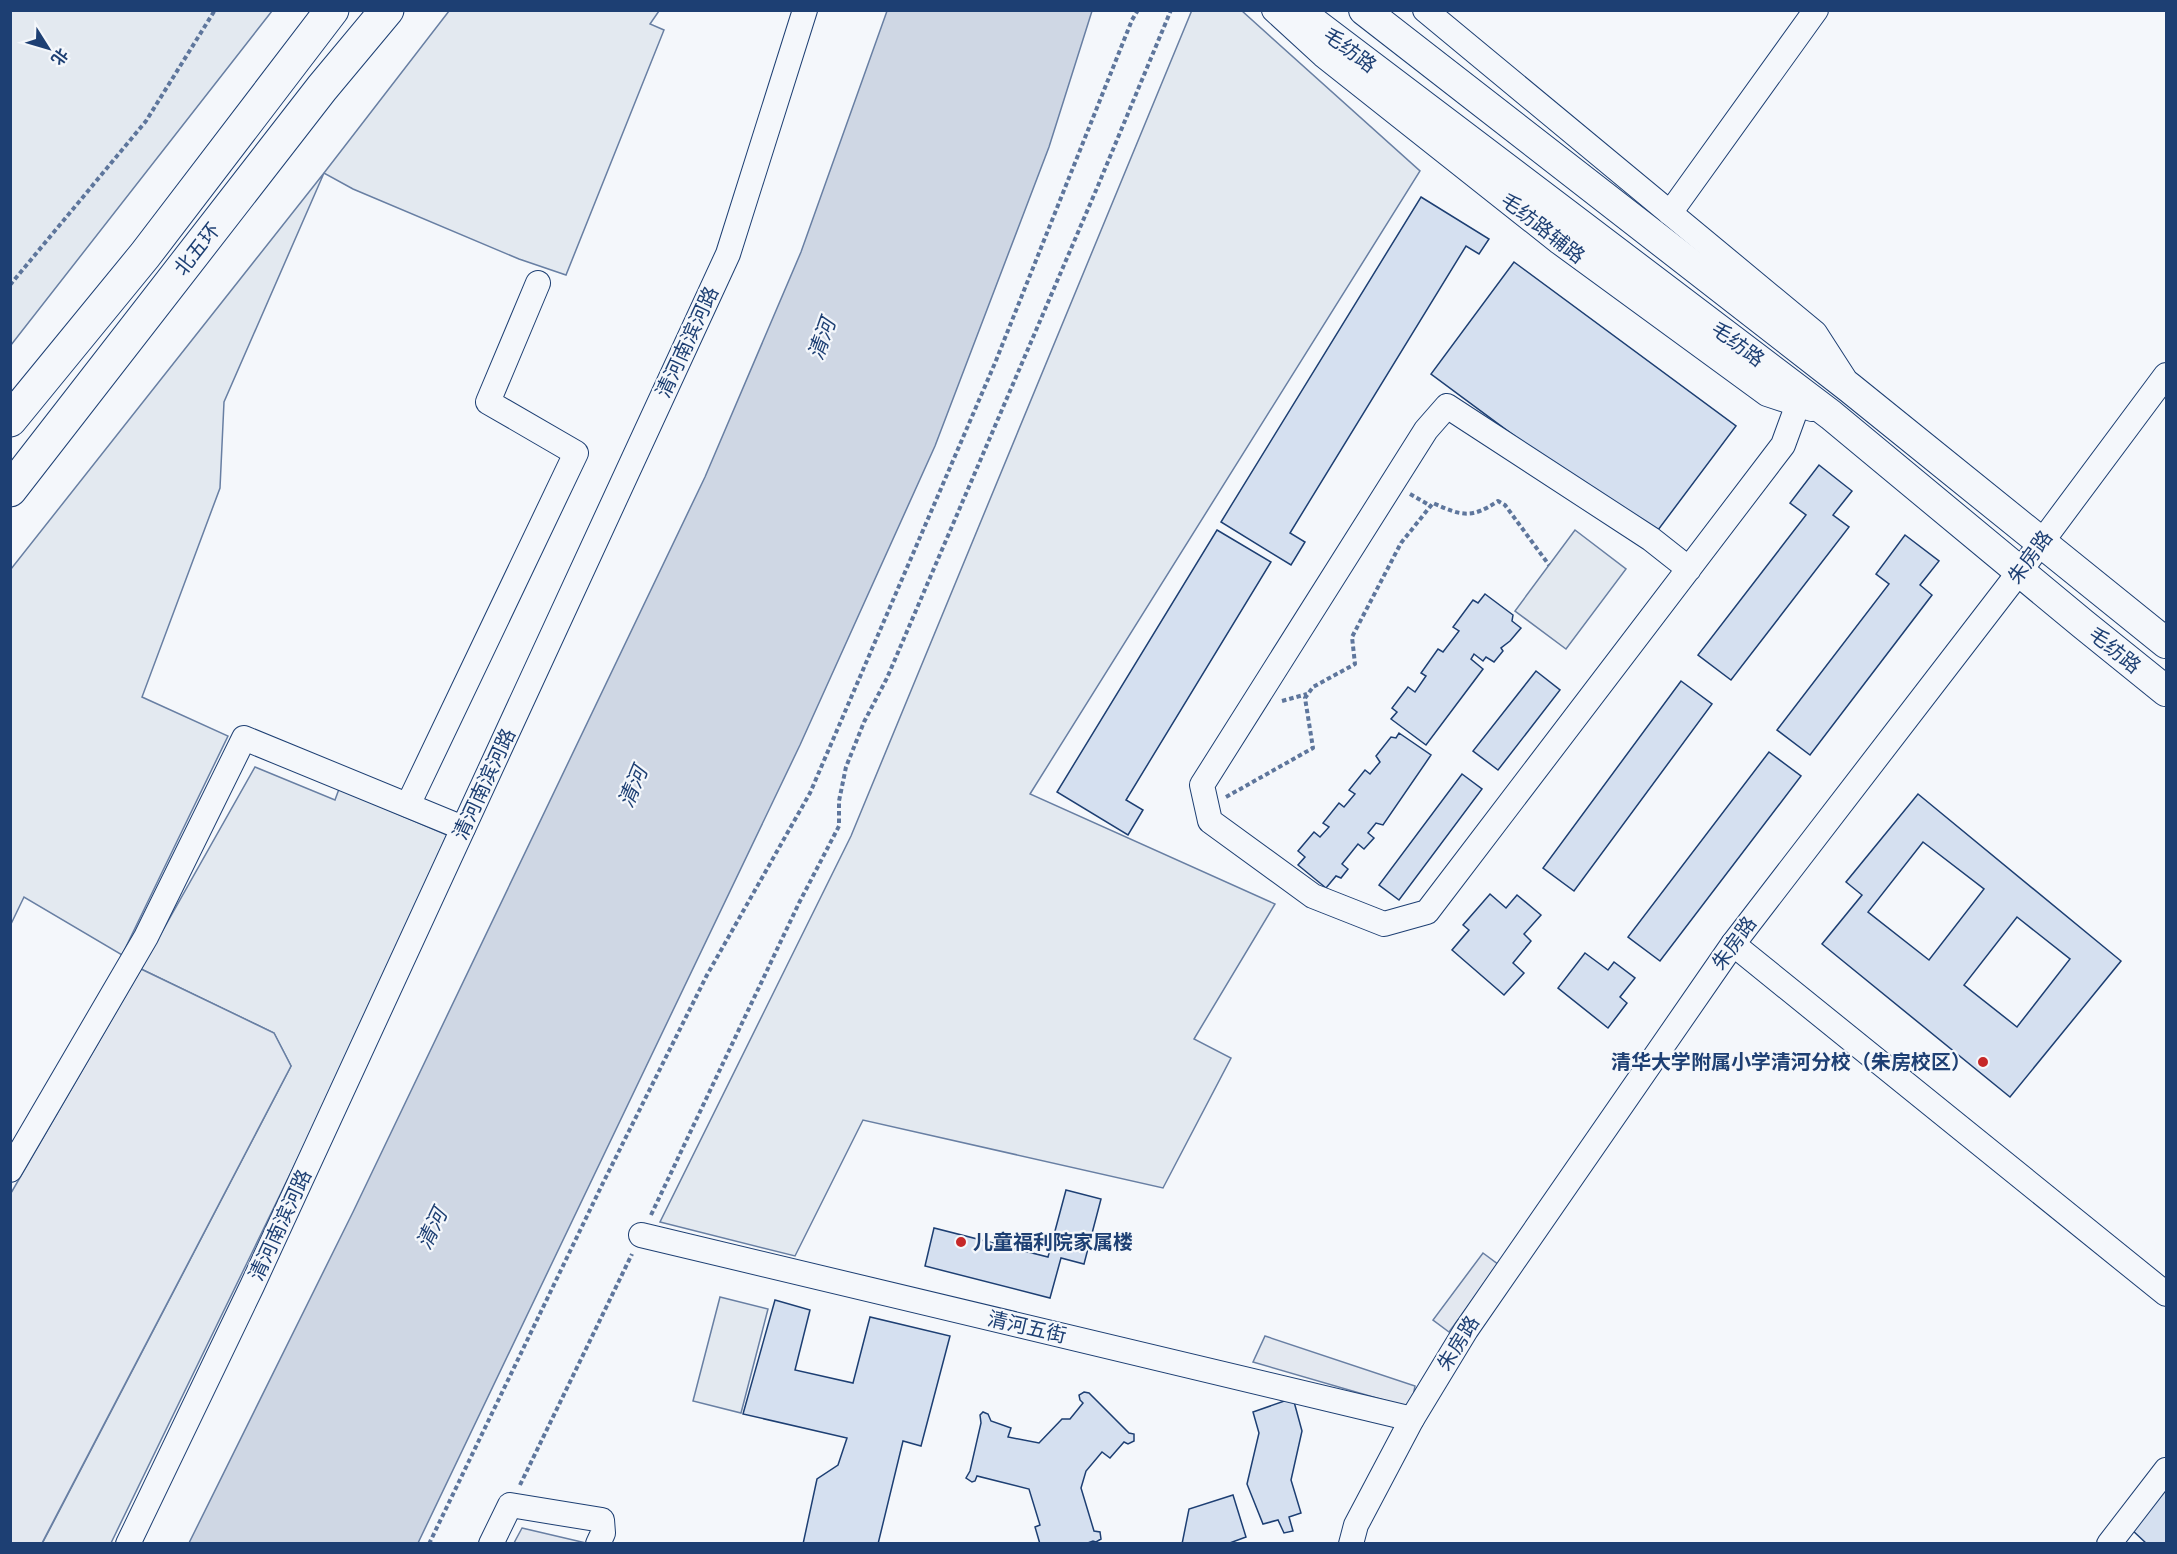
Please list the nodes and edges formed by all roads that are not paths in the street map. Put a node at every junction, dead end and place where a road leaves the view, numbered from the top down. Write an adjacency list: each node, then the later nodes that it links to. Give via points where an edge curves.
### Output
1 (332, 10): 15 (highway, 北五环, via 144,255)
2 (387, 10): 16 (highway, 北五环)
3 (805, 10): 23 (street, 清河南滨河路, via 728,254)
4 (1274, 10): 13 (street, 毛纺路辅路, via 1323,55 1559,242 1767,394)
5 (1297, 10): 14 (main road, 毛纺路)
6 (1364, 10): 12 (main road, 毛纺路)
7 (1425, 10): 9 (street)
8 (1816, 10): 9 (street)
9 (1670, 213): 12 (street, via 1815,333)
10 (538, 283): 22 (street, via 488,402 576,453)
11 (2166, 375): 17 (street, 朱房路)
12 (1850, 388): 17 (main road, 毛纺路)
13 (1798, 404): 14 (street, 毛纺路辅路); 18 (street, via 1783,445)
14 (1832, 415): 19 (main road, 毛纺路)
15 (10, 420)
16 (10, 490)
17 (2040, 542): 19 (street, 朱房路); 20 (main road, 毛纺路)
18 (1689, 569): 18 (street, via 1427,912 1384,924 1313,896 1210,821 1202,785 1426,430 1447,406 1651,539)
19 (2020, 572): 21 (main road, 毛纺路); 24 (street, 朱房路)
20 (2166, 643)
21 (2166, 691)
22 (408, 805): 23 (street); 25 (street, via 244,738 146,937)
23 (463, 828): 30 (street, 清河南滨河路)
24 (1733, 944): 27 (street); 28 (street, 朱房路, via 1466,1330)
25 (10, 1170)
26 (641, 1235): 28 (street, 清河五街)
27 (2166, 1294)
28 (1412, 1419): 33 (street, 朱房路, via 1356,1525)
29 (2166, 1470): 34 (street)
30 (128, 1544)
31 (491, 1544): 32 (street, via 510,1504 602,1520 603,1533)
32 (598, 1544)
33 (1351, 1544)
34 (2109, 1544)

